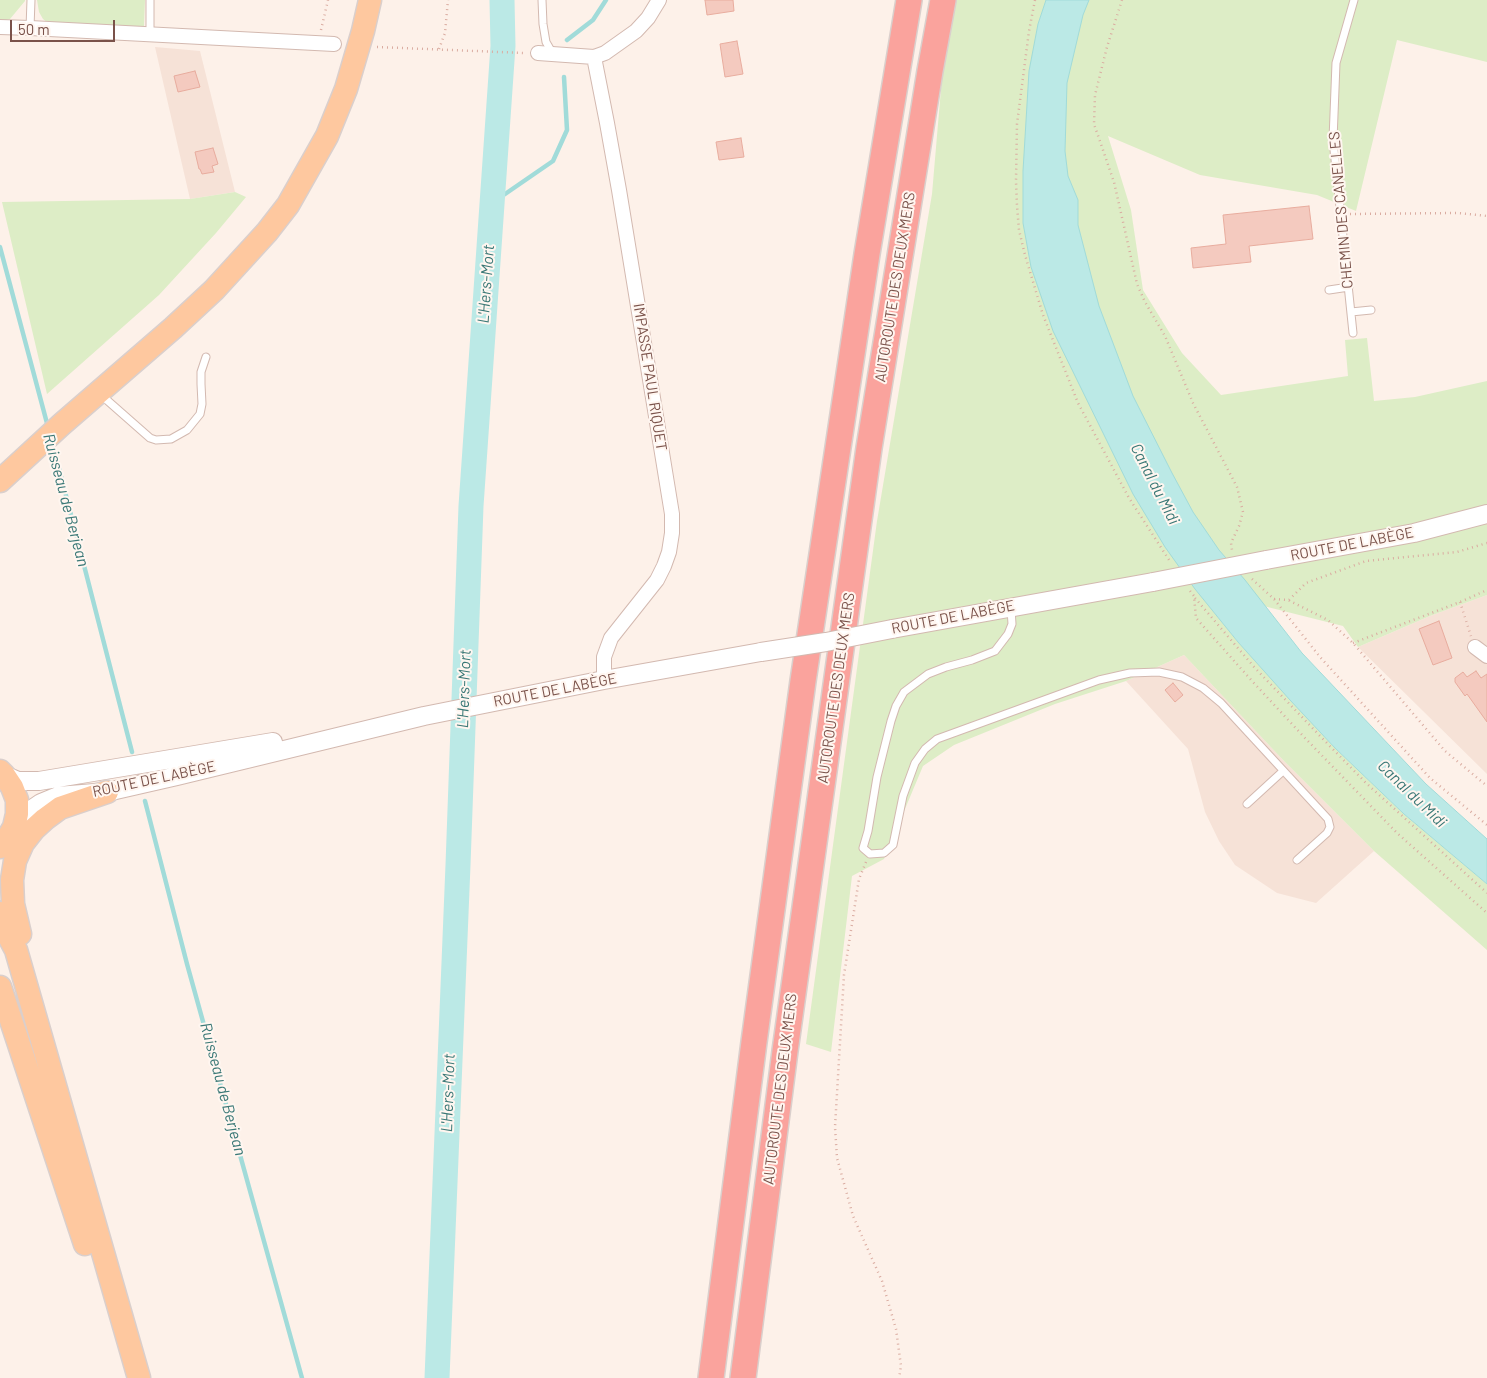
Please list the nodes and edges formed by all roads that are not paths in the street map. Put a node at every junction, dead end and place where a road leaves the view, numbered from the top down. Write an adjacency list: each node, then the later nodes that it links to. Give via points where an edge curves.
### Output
1 (31, 0): 10 (lane)
2 (150, 0): 11 (lane)
3 (370, 0): 22 (main road, via 346,89 327,136 288,204 214,290)
4 (542, 0): 14 (lane, via 546,42)
5 (659, 0): 15 (street, via 636,31 605,53)
6 (909, 0): 44 (highway, AUTOROUTE DES DEUX MERS, via 867,254 804,681)
7 (943, 0): 45 (highway, AUTOROUTE DES DEUX MERS, via 870,448 785,1051)
8 (1354, 0): 16 (lane, CHEMIN DES CANELLES, via 1336,63 1332,140)
9 (0, 28): 10 (street)
10 (30, 28): 11 (street)
11 (150, 34): 12 (street)
12 (334, 44)
13 (538, 54): 14 (street)
14 (554, 54): 15 (street)
15 (594, 56): 30 (street, IMPASSE PAUL RIQUET, via 672,514 672,533 664,566 657,580 611,638 604,657)
16 (1348, 287): 17 (lane); 19 (lane, CHEMIN DES CANELLES)
17 (1330, 290)
18 (1371, 310): 19 (lane)
19 (1351, 312): 20 (lane, CHEMIN DES CANELLES)
20 (1353, 333)
21 (206, 357): 22 (lane, via 201,372 200,414 187,430 170,439 150,438)
22 (98, 392): 23 (main road)
23 (30, 453): 24 (main road); 25 (main road)
24 (0, 481)
25 (0, 492)
26 (1487, 514): 27 (street, ROUTE DE LABÈGE, bridge, via 1414,532)
27 (1011, 606): 30 (street, ROUTE DE LABÈGE, bridge); 32 (lane, via 1012,624 995,651 928,674 904,692 896,706 877,777 864,848 870,854 884,853 893,846 903,796 915,763 937,739 1099,680 1159,672 1182,677 1221,703)
28 (1475, 647): 29 (street)
29 (1487, 656)
30 (604, 680): 31 (street, ROUTE DE LABÈGE)
31 (422, 716): 33 (street, ROUTE DE LABÈGE, via 39,781 18,780); 34 (street, ROUTE DE LABÈGE)
32 (1283, 771): 35 (lane); 38 (lane, via 1328,819 1330,827)
33 (2, 773): 36 (main road, via 17,800)
34 (107, 792): 36 (street, ROUTE DE LABÈGE, via 58,796 41,803); 40 (main road, via 60,808 24,843 12,880 13,904 20,933)
35 (1247, 804)
36 (14, 827): 37 (main road)
37 (0, 847)
38 (1297, 860)
39 (0, 913): 40 (main road)
40 (16, 950): 43 (main road)
41 (0, 986): 42 (main road)
42 (132, 1378)
43 (139, 1378)
44 (711, 1378)
45 (743, 1378)

